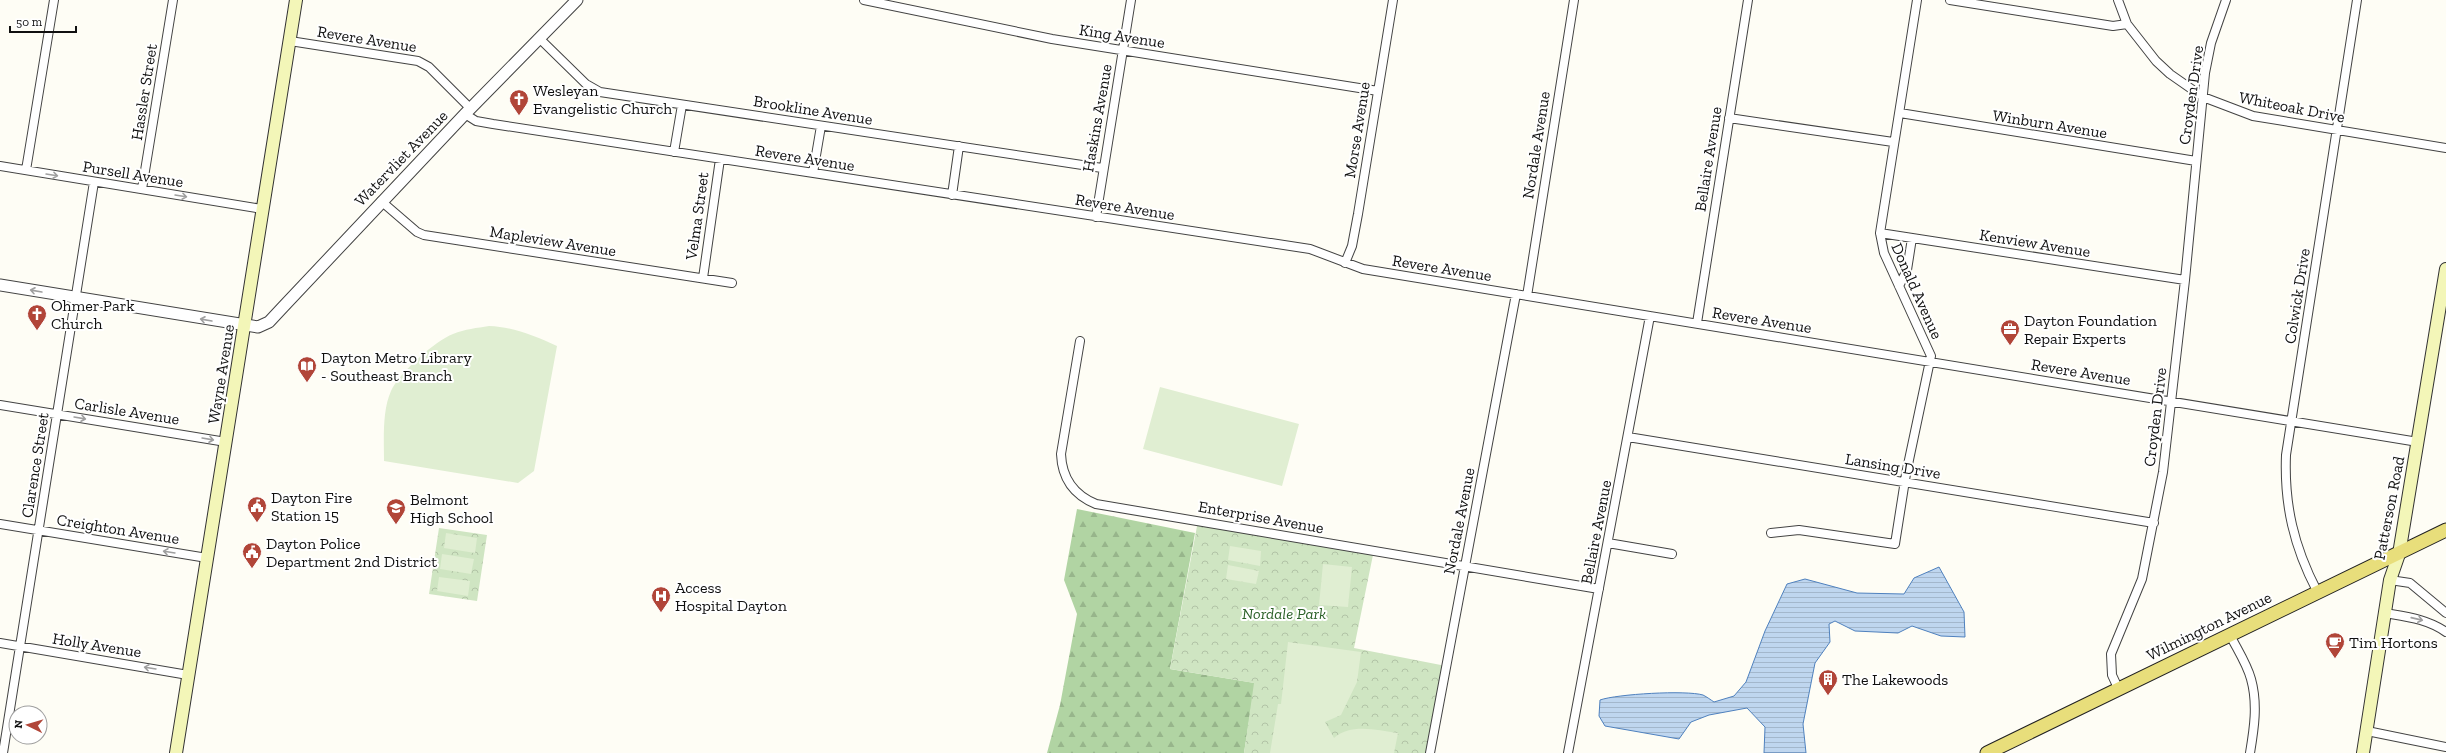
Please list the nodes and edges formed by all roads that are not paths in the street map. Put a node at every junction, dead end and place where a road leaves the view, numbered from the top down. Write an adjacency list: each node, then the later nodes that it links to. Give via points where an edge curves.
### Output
1 (54, 0): 35 (street)
2 (173, 0): 38 (street, Hassler Street)
3 (296, 0): 17 (main road, Wayne Avenue)
4 (577, 0): 16 (street, Watervliet Avenue)
5 (864, 0): 18 (street, King Avenue)
6 (1131, 0): 18 (street, Haskins Avenue)
7 (1393, 0): 19 (street, Morse Avenue)
8 (1574, 0): 53 (street, Nordale Avenue)
9 (1748, 0): 24 (street, Bellaire Avenue)
10 (1918, 0): 23 (street, Donald Avenue)
11 (1950, 0): 15 (street, via 2113,26)
12 (2118, 0): 15 (street)
13 (2226, 0): 20 (street, Croyden Drive, via 2211,43)
14 (2357, 0): 26 (street, Colwick Drive)
15 (2127, 24): 20 (street, Whiteoak Drive, via 2170,74)
16 (539, 38): 21 (street, Brookline Avenue, via 593,89); 22 (street, Watervliet Avenue)
17 (290, 41): 22 (street, Revere Avenue, via 418,61 429,67); 41 (main road, Wayne Avenue)
18 (1123, 51): 19 (street, King Avenue); 34 (street, Haskins Avenue)
19 (1378, 91): 45 (street, Morse Avenue, via 1352,246)
20 (2203, 97): 26 (street, Whiteoak Drive, via 2253,116); 32 (street, Croyden Drive)
21 (682, 105): 25 (street, Brookline Avenue); 30 (street)
22 (467, 111): 30 (street, Revere Avenue, via 476,120 493,124); 40 (street, Watervliet Avenue)
23 (1900, 113): 27 (street, Donald Avenue); 32 (street, Winburn Avenue)
24 (1729, 118): 27 (street); 56 (street, Bellaire Avenue)
25 (821, 126): 28 (street, Brookline Avenue); 36 (street)
26 (2337, 131): 29 (street, Whiteoak Drive); 63 (street, Colwick Drive)
27 (1893, 142): 43 (street, Donald Avenue)
28 (959, 146): 34 (street, Brookline Avenue); 39 (street)
29 (2446, 148)
30 (674, 152): 31 (street, Revere Avenue)
31 (720, 159): 36 (street, Revere Avenue); 47 (street, Velma Street)
32 (2196, 161): 48 (street, Croyden Drive)
33 (0, 166): 35 (street, Pursell Avenue)
34 (1102, 168): 42 (street, Haskins Avenue)
35 (26, 170): 37 (street, Pursell Avenue, one-way to 37)
36 (813, 173): 39 (street, Revere Avenue)
37 (94, 182): 38 (street, Pursell Avenue); 54 (street, Clarence Street)
38 (142, 189): 41 (street, Pursell Avenue, one-way to 41)
39 (952, 194): 42 (street, Revere Avenue)
40 (381, 201): 47 (street, Mapleview Avenue, via 424,235); 57 (street, Watervliet Avenue, via 269,322 258,327)
41 (262, 208): 57 (main road, Wayne Avenue)
42 (1096, 216): 45 (street, Revere Avenue, via 1310,249)
43 (1880, 233): 44 (street, Kenview Avenue); 51 (street, Donald Avenue, via 1884,253)
44 (1912, 238): 48 (street, Kenview Avenue); 51 (street)
45 (1345, 263): 52 (street, Revere Avenue, via 1363,269)
46 (2446, 269): 66 (main road, Patterson Road)
47 (702, 278): 49 (street, Mapleview Avenue)
48 (2185, 280): 60 (street, Croyden Drive)
49 (732, 283)
50 (0, 285): 54 (street, Watervliet Avenue, one-way to 50)
51 (1900, 286): 59 (street, Donald Avenue, via 1930,356)
52 (1516, 294): 53 (street, Revere Avenue); 77 (street, Nordale Avenue)
53 (1527, 296): 55 (street, Revere Avenue)
54 (76, 298): 57 (street, Watervliet Avenue, one-way to 54); 62 (street, Clarence Street)
55 (1650, 316): 56 (street, Revere Avenue); 64 (street, Bellaire Avenue)
56 (1697, 323): 59 (street, Revere Avenue)
57 (244, 327): 65 (main road, Wayne Avenue)
58 (1080, 340): 77 (street, Enterprise Avenue, via 1061,454 1062,467 1072,488 1087,500 1096,504)
59 (1929, 363): 60 (street, Revere Avenue); 67 (street, Donald Avenue)
60 (2172, 401): 63 (street, Revere Avenue); 68 (street, Croyden Drive)
61 (0, 405): 62 (street, Carlisle Avenue)
62 (58, 414): 65 (street, Carlisle Avenue, one-way to 65); 70 (street, Clarence Street)
63 (2291, 421): 66 (street, Revere Avenue); 80 (street, Colwick Drive, via 2285,476 2287,508 2298,549)
64 (1628, 437): 67 (street, Lansing Drive); 73 (street, Bellaire Avenue)
65 (226, 442): 76 (main road, Wayne Avenue)
66 (2418, 442): 75 (main road, Patterson Road)
67 (1905, 482): 68 (street, Lansing Drive); 72 (street, Donald Avenue, via 1895,544 1799,530)
68 (2154, 523): 88 (street, Croyden Drive, via 2139,591 2111,654 2112,675)
69 (0, 524): 70 (street, Creighton Avenue)
70 (39, 530): 76 (street, Creighton Avenue, one-way to 70); 86 (street, Clarence Street)
71 (2446, 530): 75 (main road, Wilmington Avenue)
72 (1771, 533)
73 (1608, 542): 74 (street); 79 (street, Bellaire Avenue)
74 (1672, 554)
75 (2399, 554): 78 (main road, Patterson Road); 80 (main road, Wilmington Avenue)
76 (207, 558): 87 (main road, Wayne Avenue)
77 (1465, 566): 79 (street, Enterprise Avenue); 93 (street, Nordale Avenue)
78 (2390, 580): 81 (main road, Patterson Road); 82 (street, via 2410,583)
79 (1599, 589): 94 (street, Bellaire Avenue)
80 (2317, 591): 84 (main road, Wilmington Avenue)
81 (2385, 613): 83 (street, one-way to 83, via 2432,623); 89 (main road, Patterson Road)
82 (2446, 613)
83 (2446, 632)
84 (2230, 635): 88 (main road, Wilmington Avenue); 96 (street, via 2251,678 2254,695 2255,717)
85 (0, 643): 86 (street, Holly Avenue)
86 (21, 647): 87 (street, Holly Avenue, one-way to 86); 91 (street, Clarence Street)
87 (188, 675): 92 (main road, Wayne Avenue)
88 (2118, 688): 95 (main road, Wilmington Avenue)
89 (2367, 731): 90 (street); 97 (main road, Patterson Road)
90 (2446, 747)
91 (3, 753)
92 (176, 753)
93 (1430, 753)
94 (1568, 753)
95 (1987, 753)
96 (2250, 753)
97 (2363, 753)

